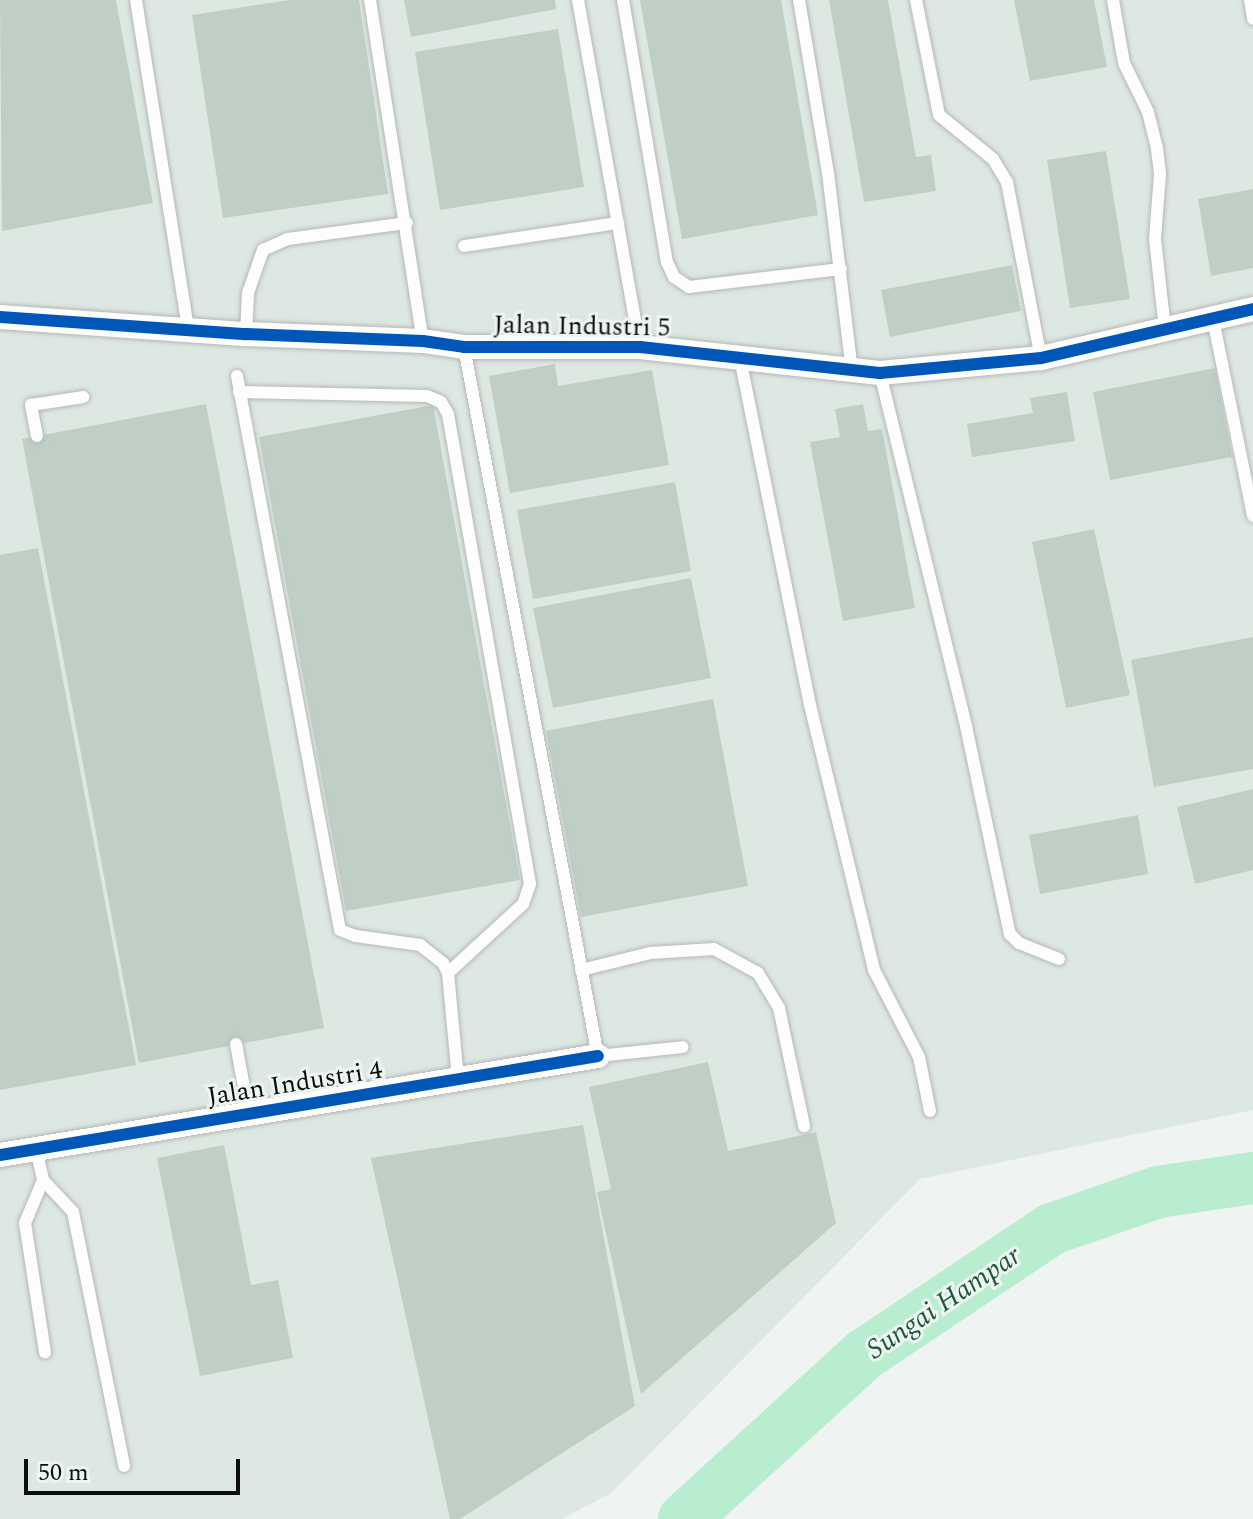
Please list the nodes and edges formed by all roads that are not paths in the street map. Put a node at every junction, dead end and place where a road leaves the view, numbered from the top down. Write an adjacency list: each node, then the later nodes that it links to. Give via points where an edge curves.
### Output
1 (136, 0): 17 (lane)
2 (370, 0): 10 (lane)
3 (578, 0): 11 (lane)
4 (623, 0): 13 (lane, via 667,262 674,277 689,287)
5 (799, 0): 13 (lane)
6 (916, 0): 24 (lane, via 939,115 993,159 1007,182)
7 (1113, 0): 18 (lane, via 1124,63 1148,112 1157,149 1155,239)
8 (1250, 0): 9 (lane)
9 (1253, 19)
10 (407, 223): 19 (lane, via 288,239 263,250 248,293); 20 (lane)
11 (618, 223): 12 (lane); 22 (lane)
12 (464, 246)
13 (841, 269): 25 (lane)
14 (1253, 309): 16 (street, Jalan Industri 5)
15 (0, 317): 17 (street, Jalan Industri 5)
16 (1213, 319): 18 (street, Jalan Industri 5); 31 (lane)
17 (188, 330): 19 (street, Jalan Industri 5)
18 (1165, 330): 24 (street, Jalan Industri 5)
19 (246, 334): 20 (street, Jalan Industri 5)
20 (423, 341): 21 (street, Jalan Industri 5)
21 (464, 347): 22 (street, Jalan Industri 5); 33 (lane)
22 (640, 347): 23 (street, Jalan Industri 5)
23 (740, 358): 25 (street, Jalan Industri 5); 39 (lane, via 810,705 874,970 919,1057)
24 (1041, 358): 26 (street, Jalan Industri 5)
25 (852, 370): 26 (street, Jalan Industri 5)
26 (880, 373): 32 (lane, via 956,682 1010,934)
27 (237, 376): 28 (lane)
28 (239, 392): 34 (lane, via 340,930 420,945); 34 (lane, via 427,396 441,402 448,414 530,884 523,904)
29 (83, 397): 30 (lane, via 31,405)
30 (37, 436)
31 (1253, 516)
32 (1059, 959)
33 (581, 970): 37 (lane); 41 (lane, via 650,953 714,949 758,973 779,1008)
34 (448, 973): 38 (lane)
35 (236, 1044): 40 (lane)
36 (683, 1047): 37 (lane)
37 (598, 1056): 38 (street, Jalan Industri 4)
38 (458, 1079): 40 (street, Jalan Industri 4)
39 (930, 1111)
40 (249, 1114): 42 (street, Jalan Industri 4)
41 (804, 1126)
42 (36, 1149): 43 (street, Jalan Industri 4); 44 (lane)
43 (0, 1155)
44 (43, 1180): 45 (lane, via 25,1223); 46 (lane, via 73,1212)
45 (45, 1352)
46 (124, 1466)

